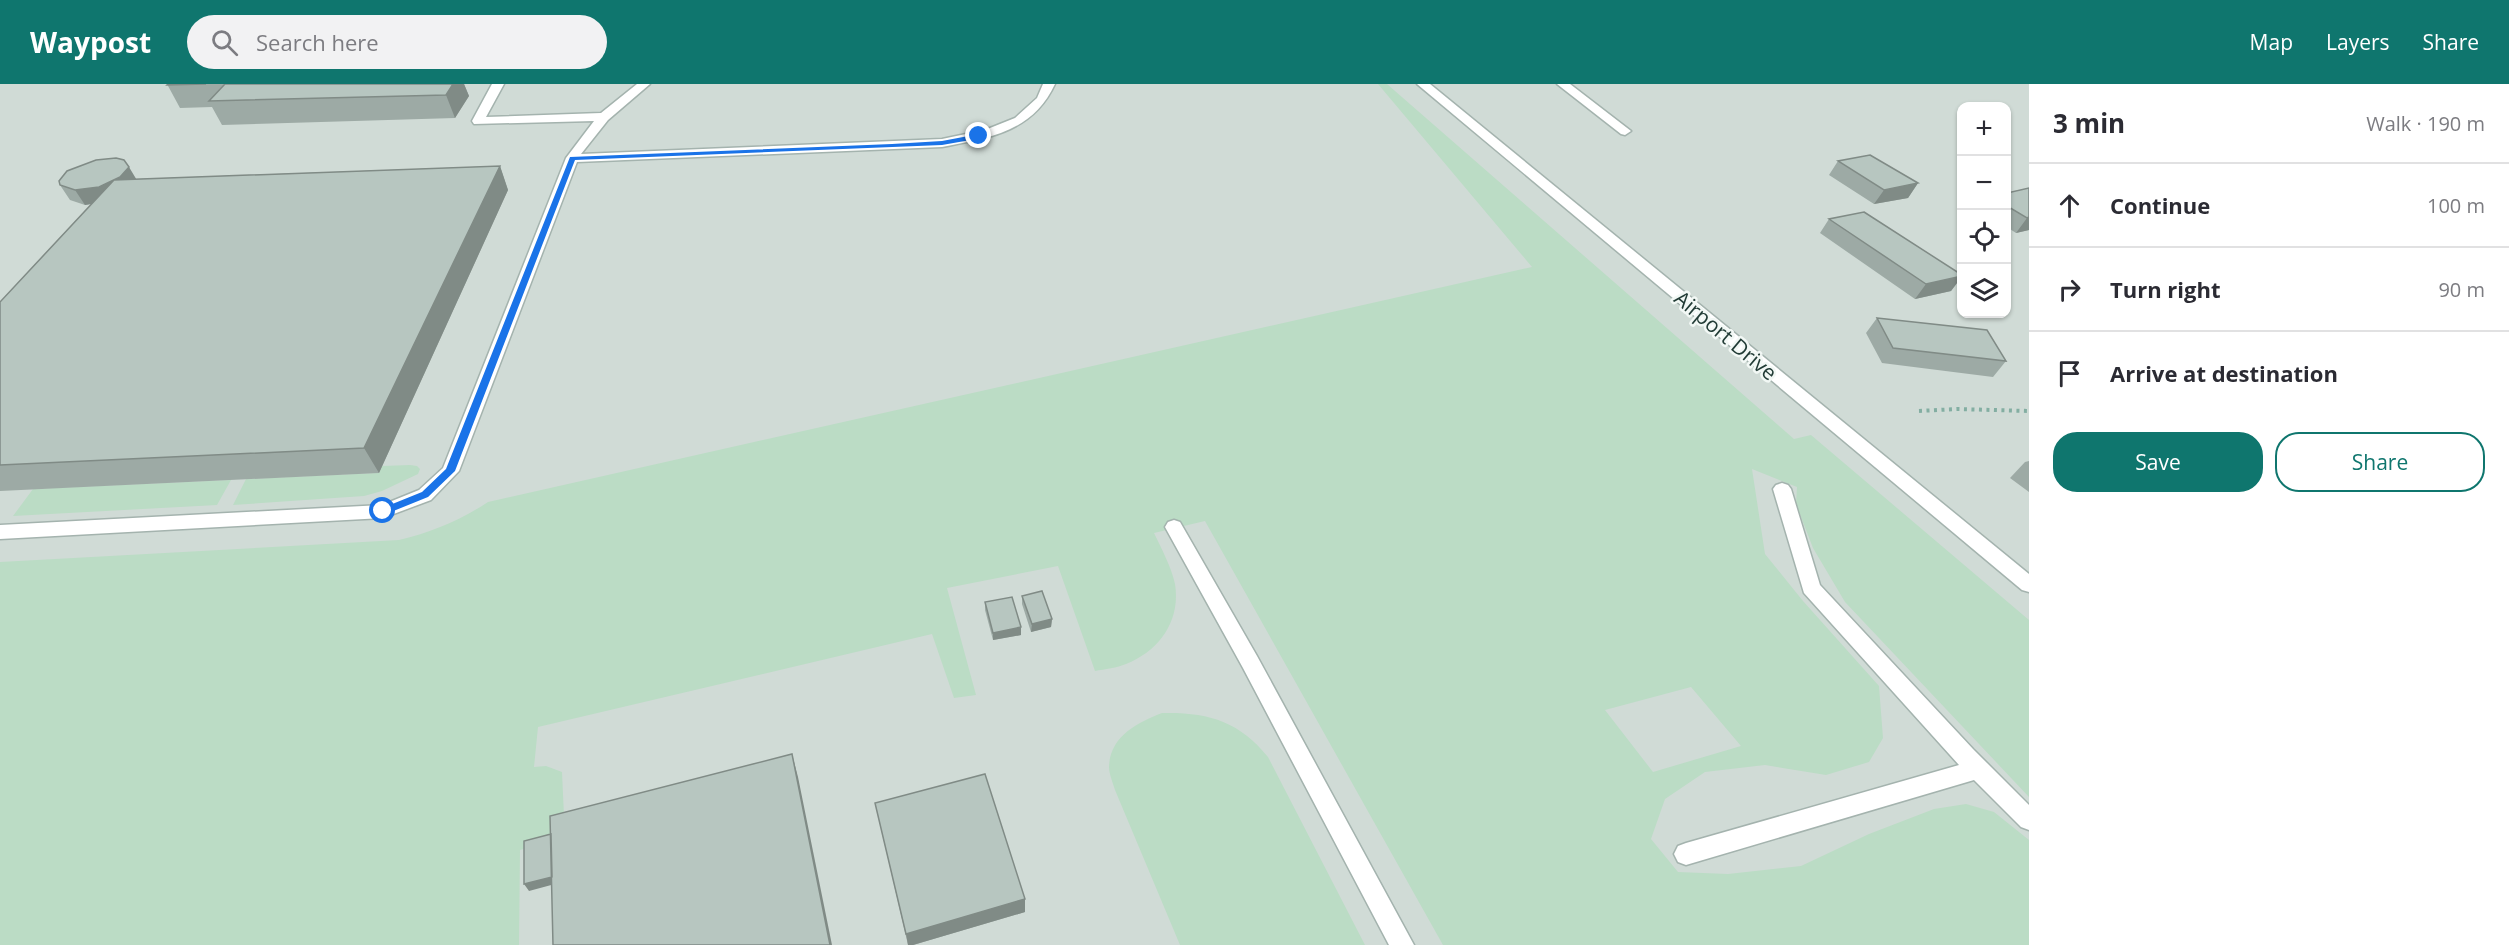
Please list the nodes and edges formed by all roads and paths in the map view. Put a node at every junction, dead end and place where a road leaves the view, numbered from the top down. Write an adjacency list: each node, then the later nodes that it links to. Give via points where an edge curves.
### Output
1 (498, 84): 6 (street, via 478,121)
2 (644, 84): 6 (street)
3 (1049, 84): 8 (street, via 1035,109 1012,124 942,143)
4 (1424, 84): 14 (street, Airport Drive)
5 (1566, 85): 7 (street)
6 (602, 117): 8 (street)
7 (1625, 131)
8 (572, 158): 13 (street, via 450,471 425,495 383,511)
9 (1919, 411): 10 (path)
10 (2029, 411)
11 (1782, 489): 15 (street, via 1811,588)
12 (1174, 527): 18 (street)
13 (0, 532)
14 (2029, 585)
15 (1978, 769): 16 (street); 17 (street)
16 (2029, 820)
17 (1686, 854)
18 (1402, 945)

